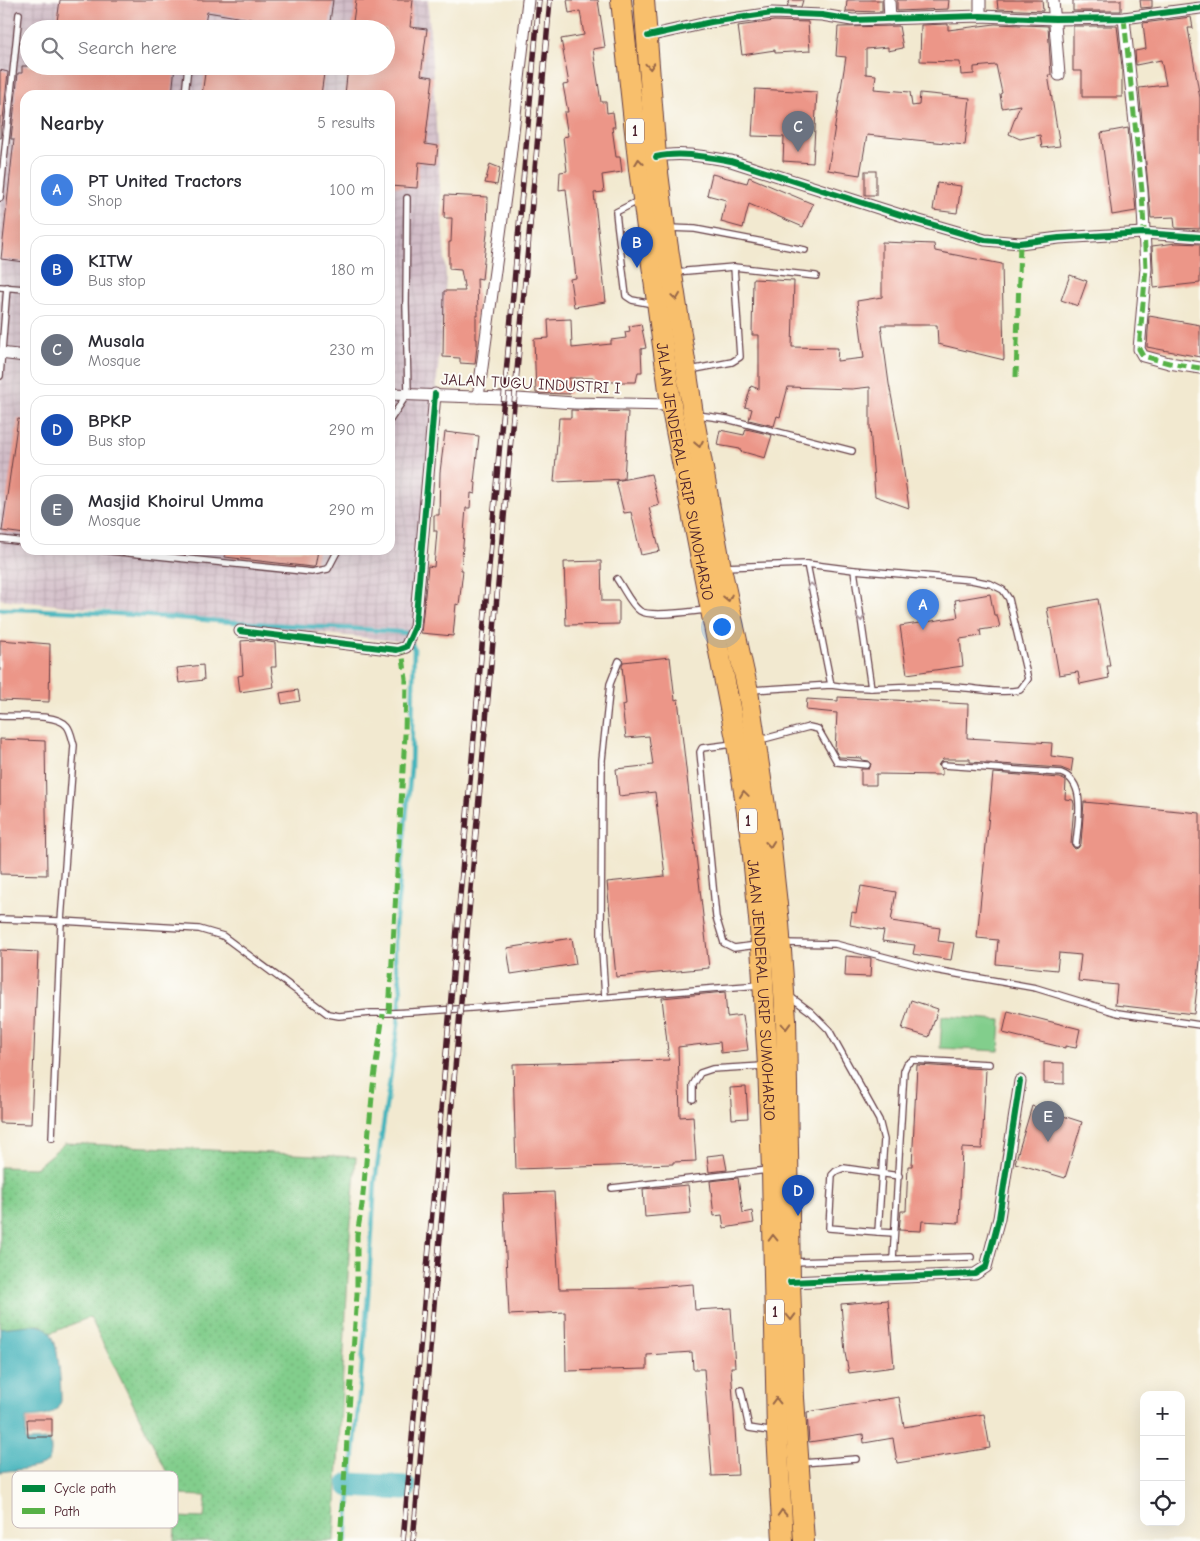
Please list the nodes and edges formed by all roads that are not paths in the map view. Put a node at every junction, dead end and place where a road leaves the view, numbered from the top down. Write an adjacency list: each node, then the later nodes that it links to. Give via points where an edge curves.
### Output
1 (528, 0): 39 (street)
2 (621, 0): 20 (highway, JALAN JENDERAL URIP SUMOHARJO / 1, one-way to 2)
3 (644, 0): 13 (highway, JALAN JENDERAL URIP SUMOHARJO / 1)
4 (888, 0): 11 (street)
5 (980, 0): 9 (street)
6 (1053, 0): 12 (street)
7 (1200, 8): 10 (street)
8 (18, 14): 18 (lane)
9 (980, 16): 11 (street); 12 (street)
10 (1124, 18): 12 (street); 22 (street, via 1142,191)
11 (890, 19): 13 (street, via 852,20 772,13)
12 (1056, 19): 15 (street)
13 (648, 36): 17 (highway, JALAN JENDERAL URIP SUMOHARJO / 1, one-way to 17)
14 (187, 75): 16 (lane)
15 (1059, 75)
16 (186, 90)
17 (656, 157): 21 (highway, JALAN JENDERAL URIP SUMOHARJO / 1); 22 (street, via 701,156 731,161 985,240 1020,243)
18 (0, 198)
19 (407, 198): 37 (lane)
20 (643, 198): 30 (highway, JALAN JENDERAL URIP SUMOHARJO / 1); 30 (lane, via 616,212 626,296)
21 (665, 228): 24 (lane, via 695,229); 26 (highway, JALAN JENDERAL URIP SUMOHARJO / 1)
22 (1143, 233): 23 (street); 33 (street, via 1146,268 1139,349 1144,356)
23 (1200, 237)
24 (805, 250)
25 (734, 267): 26 (lane); 27 (lane); 34 (lane, via 740,357 732,362)
26 (673, 272): 34 (highway, JALAN JENDERAL URIP SUMOHARJO / 1, one-way to 34)
27 (816, 276)
28 (3, 287): 29 (lane); 31 (lane)
29 (20, 289)
30 (658, 305): 40 (highway, JALAN JENDERAL URIP SUMOHARJO / 1)
31 (1, 353): 32 (street); 35 (lane)
32 (20, 355)
33 (1200, 368)
34 (686, 370): 42 (highway, JALAN JENDERAL URIP SUMOHARJO / 1)
35 (0, 376)
36 (395, 394): 37 (street, JALAN TUGU INDUSTRI I)
37 (408, 394): 38 (street, JALAN TUGU INDUSTRI I); 41 (lane)
38 (435, 394): 39 (street, JALAN TUGU INDUSTRI I); 53 (street, via 415,627 406,647 397,650)
39 (478, 397): 40 (street, JALAN TUGU INDUSTRI I)
40 (671, 405): 52 (highway, JALAN JENDERAL URIP SUMOHARJO / 1)
41 (395, 413)
42 (693, 414): 43 (lane, via 727,419); 49 (highway, JALAN JENDERAL URIP SUMOHARJO / 1, one-way to 49)
43 (852, 451)
44 (0, 539): 45 (lane)
45 (20, 541)
46 (148, 555): 47 (lane, via 312,572 328,569)
47 (335, 555)
48 (807, 564): 49 (lane); 50 (lane); 55 (lane, one-way to 48)
49 (721, 568): 57 (highway, JALAN JENDERAL URIP SUMOHARJO / 1, one-way to 57)
50 (854, 570): 56 (lane, one-way to 56); 56 (lane, via 972,580 1003,590 1009,599 1028,679 1020,690 999,692 930,686)
51 (617, 579): 52 (lane, via 643,613)
52 (712, 610): 59 (highway, JALAN JENDERAL URIP SUMOHARJO / 1)
53 (240, 631)
54 (619, 661): 67 (lane, via 610,684 602,760)
55 (831, 685): 56 (lane); 57 (lane)
56 (871, 688)
57 (748, 691): 59 (highway, JALAN JENDERAL URIP SUMOHARJO / 1)
58 (0, 716): 64 (lane, via 60,720 71,733 74,745)
59 (746, 742): 60 (lane, via 809,727 818,729 837,762); 65 (highway, JALAN JENDERAL URIP SUMOHARJO / 1, via 752,846); 65 (lane, via 702,748 700,752 716,917 724,942 734,948)
60 (866, 765)
61 (943, 765): 62 (lane, via 1067,775 1073,779 1079,797)
62 (1076, 844)
63 (0, 919): 64 (lane)
64 (61, 921): 67 (lane, via 199,929 224,936 328,1014 339,1016); 73 (lane)
65 (771, 944): 66 (highway, JALAN JENDERAL URIP SUMOHARJO / 1); 68 (lane, via 835,944 935,970 1036,988 1118,1013)
66 (773, 988): 67 (lane); 70 (highway, JALAN JENDERAL URIP SUMOHARJO / 1); 75 (lane, via 811,1012 829,1030 879,1120 884,1140); 82 (highway, JALAN JENDERAL URIP SUMOHARJO / 1, one-way to 82)
67 (605, 997)
68 (1200, 1025)
69 (989, 1064): 76 (lane, via 913,1060 907,1064)
70 (768, 1066): 72 (lane, via 712,1069 700,1073 693,1086); 74 (highway, JALAN JENDERAL URIP SUMOHARJO / 1)
71 (1020, 1081): 82 (street, via 999,1218 986,1267 975,1274)
72 (693, 1099)
73 (52, 1138)
74 (772, 1170): 77 (lane); 84 (highway, JALAN JENDERAL URIP SUMOHARJO / 1, one-way to 74)
75 (882, 1174): 76 (lane); 78 (lane); 78 (lane, via 844,1168 832,1175 831,1181 828,1225 831,1229)
76 (899, 1176): 79 (lane)
77 (612, 1188)
78 (878, 1232): 79 (lane)
79 (894, 1233): 81 (lane)
80 (971, 1256): 81 (lane)
81 (893, 1259): 82 (lane)
82 (790, 1272): 86 (highway, JALAN JENDERAL URIP SUMOHARJO / 1, one-way to 86)
83 (741, 1390): 84 (lane, via 748,1428)
84 (777, 1432): 87 (highway, JALAN JENDERAL URIP SUMOHARJO / 1, one-way to 84)
85 (856, 1459): 86 (lane)
86 (799, 1463): 88 (highway, JALAN JENDERAL URIP SUMOHARJO / 1)
87 (783, 1541)
88 (804, 1541)

